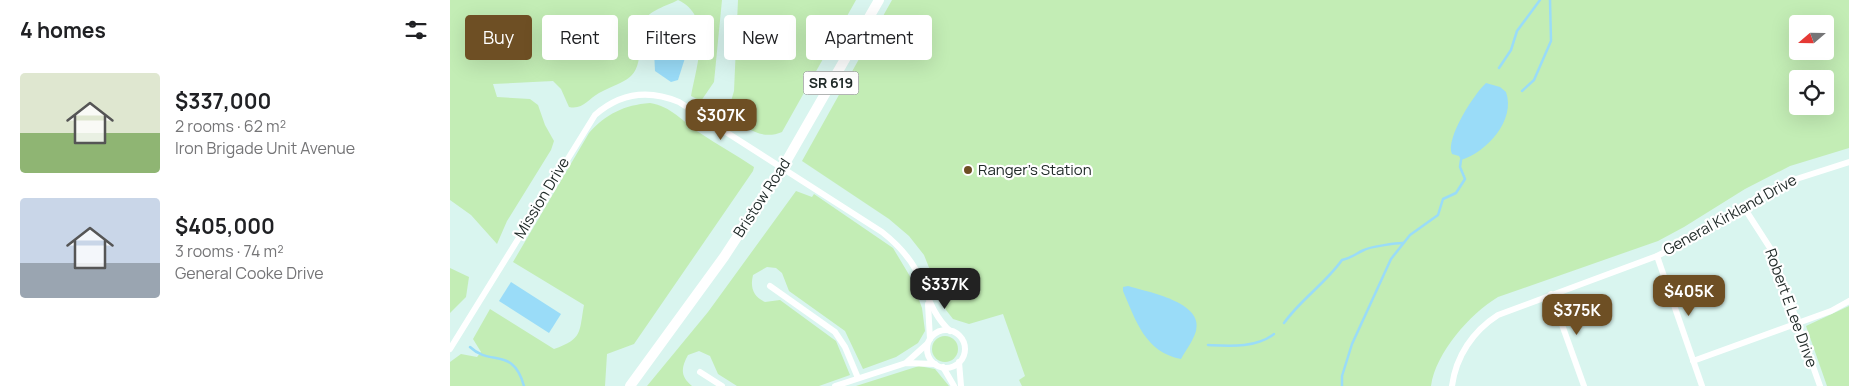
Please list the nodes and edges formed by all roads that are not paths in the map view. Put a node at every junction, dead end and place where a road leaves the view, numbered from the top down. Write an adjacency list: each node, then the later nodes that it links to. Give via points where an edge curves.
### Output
1 (879, 0): 3 (main road, Bristow Road / SR 619)
2 (1849, 162): 4 (street, General Kirkland Drive, via 1816,170 1787,182)
3 (783, 167): 8 (street, via 895,242 917,272); 13 (street, Mission Drive, via 667,97 643,94 617,100 594,115); 21 (main road, Bristow Road / SR 619, via 724,257)
4 (1743, 206): 5 (street, General Kirkland Drive, via 1698,236); 10 (street, Robert E Lee Drive, via 1772,251)
5 (1657, 256): 7 (street, General Kirkland Drive); 14 (street)
6 (770, 286): 20 (street, via 835,332)
7 (1551, 294): 26 (street, General Kirkland Drive, via 1506,310 1484,325 1462,353); 27 (street)
8 (928, 301): 11 (street); 12 (street)
9 (1849, 301): 10 (street)
10 (1798, 324): 14 (street); 29 (street, Robert E Lee Drive)
11 (950, 331): 12 (street, via 939,332); 15 (street, via 957,334 964,344)
12 (929, 341): 16 (street); 17 (street, via 929,357)
13 (450, 349)
14 (1693, 361): 28 (street)
15 (960, 362): 18 (street); 25 (street)
16 (906, 363): 17 (street); 20 (street)
17 (936, 365): 18 (street)
18 (943, 367): 24 (street)
19 (700, 372): 22 (street)
20 (858, 378): 23 (street)
21 (630, 386)
22 (722, 386)
23 (835, 386)
24 (954, 386)
25 (961, 386)
26 (1452, 386)
27 (1584, 386)
28 (1702, 386)
29 (1820, 386)

